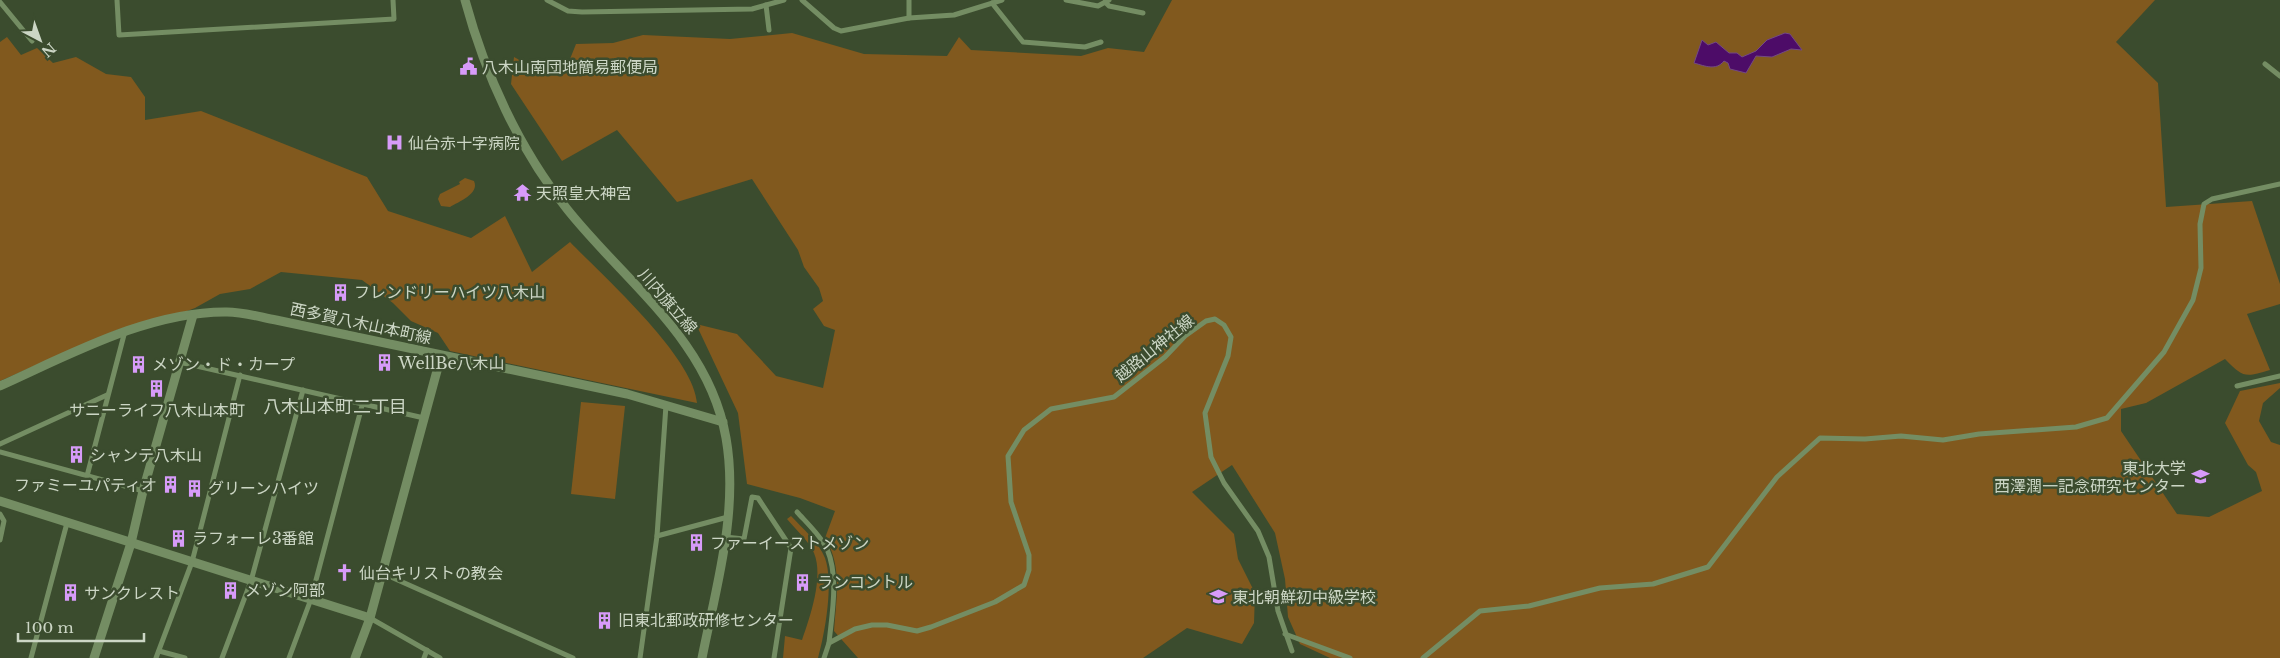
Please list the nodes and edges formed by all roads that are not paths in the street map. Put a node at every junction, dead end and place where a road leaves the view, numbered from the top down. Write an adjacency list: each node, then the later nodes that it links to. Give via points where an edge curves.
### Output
1 (117, 0): 2 (street, via 119,35 394,19)
2 (393, 0)
3 (465, 0): 35 (street, 川内旗立線, via 492,78 529,152 567,209 686,343 700,363)
4 (547, 0): 13 (street, via 568,11 582,12 752,9)
5 (784, 0): 13 (street)
6 (802, 0): 15 (street, via 834,28 842,31)
7 (909, 0): 15 (street)
8 (1002, 0): 12 (street)
9 (1066, 0): 10 (street, via 1098,6)
10 (1107, 1): 14 (street, via 1109,6)
11 (0, 2): 17 (street)
12 (992, 3): 15 (street, via 954,15); 18 (street, via 1023,42 1085,47)
13 (766, 5): 16 (street)
14 (1142, 13)
15 (909, 18)
16 (769, 30)
17 (32, 41)
18 (1101, 42)
19 (2265, 64): 20 (street)
20 (2280, 76)
21 (2280, 184): 74 (street, via 2212,199 2204,204 2200,224 2201,268 2193,300 2164,352 2107,418 2076,427 1943,440 1901,436 1820,438 1777,477 1708,567 1653,584 1600,588 1529,606 1480,611)
22 (194, 315): 23 (street, 西多賀八木山本町線); 24 (street, 西多賀八木山本町線, via 229,312 254,315); 25 (street)
23 (125, 331): 28 (street, 西多賀八木山本町線); 31 (street)
24 (441, 356): 33 (street, 西多賀八木山本町線); 34 (street)
25 (179, 362): 26 (street); 39 (street)
26 (240, 375): 30 (street); 49 (street)
27 (2280, 376): 29 (street)
28 (0, 386)
29 (2237, 386)
30 (304, 390): 32 (street); 51 (street)
31 (107, 395): 36 (street); 38 (street)
32 (363, 402): 34 (street); 52 (street)
33 (666, 404): 35 (street, 西多賀八木山本町線); 45 (street)
34 (424, 418): 50 (street)
35 (723, 422): 43 (street, 川内旗立線, via 729,462)
36 (0, 444)
37 (0, 452): 38 (street)
38 (87, 476): 39 (street)
39 (143, 491): 48 (street)
40 (0, 501): 44 (street)
41 (797, 512): 55 (street, via 826,548 830,560 833,594)
42 (0, 514): 47 (street, via 4,521)
43 (728, 517): 45 (street); 46 (street, 川内旗立線)
44 (67, 523): 48 (street); 59 (street)
45 (657, 536): 69 (street)
46 (725, 537): 70 (street, 川内旗立線); 71 (street, via 744,539 752,497 758,498 791,548)
47 (0, 540)
48 (131, 543): 49 (street); 60 (street)
49 (192, 562): 51 (street); 57 (street)
50 (382, 573): 53 (street); 68 (street)
51 (251, 580): 52 (street); 63 (street)
52 (311, 599): 53 (street); 64 (street)
53 (370, 618): 56 (street); 65 (street)
54 (1285, 634): 55 (street, 越路山神社線, via 1269,556 1258,531 1224,483 1211,457 1205,413 1228,356 1232,337 1215,319 1206,321 1185,336 1114,397 1051,409 1024,430 1008,456 1011,502 1030,556 1024,585 995,602 931,627 917,631 872,625 855,629); 58 (street, 越路山神社線); 73 (street)
55 (829, 643): 72 (street)
56 (426, 650): 66 (street); 67 (street)
57 (159, 651): 61 (street); 62 (street)
58 (1292, 651)
59 (31, 658)
60 (94, 658)
61 (156, 658)
62 (185, 658)
63 (222, 658)
64 (289, 658)
65 (355, 658)
66 (424, 658)
67 (440, 658)
68 (573, 658)
69 (640, 658)
70 (702, 658)
71 (774, 658)
72 (824, 658)
73 (1350, 658)
74 (1423, 658)

